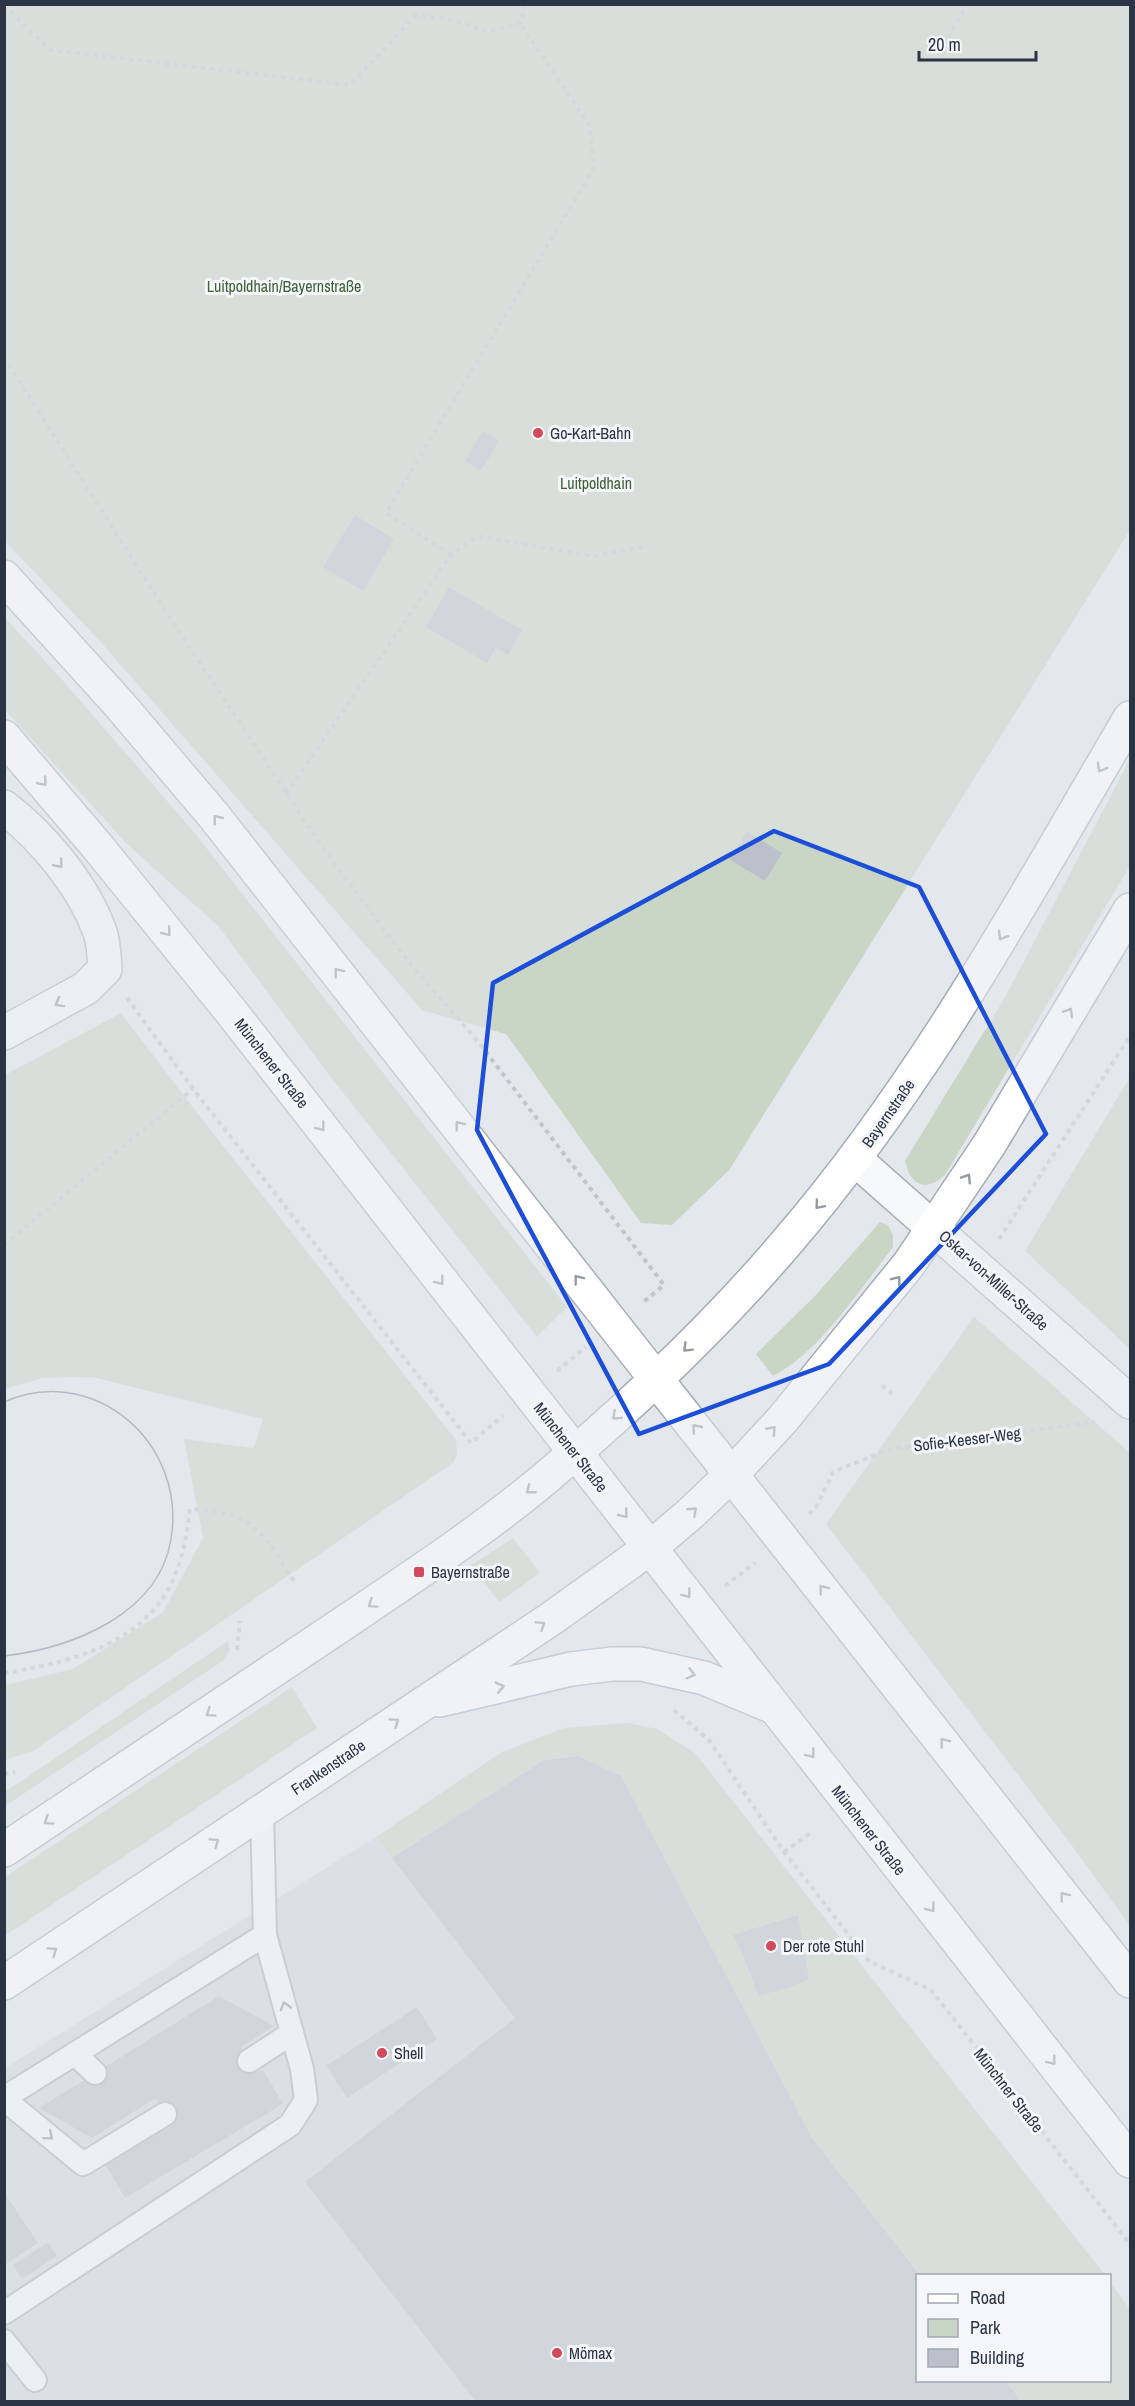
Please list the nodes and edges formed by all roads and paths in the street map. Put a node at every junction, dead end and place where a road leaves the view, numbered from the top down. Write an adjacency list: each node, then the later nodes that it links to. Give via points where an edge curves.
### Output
1 (526, 4): 4 (path)
2 (968, 4): 5 (path)
3 (4, 5): 4 (path, via 50,50 350,84 416,15 453,20 489,32)
4 (520, 23): 8 (path, via 589,125 594,168 386,513)
5 (938, 53)
6 (4, 357): 12 (path)
7 (648, 546): 8 (path, via 593,556 478,536)
8 (451, 555): 12 (path)
9 (4, 577): 23 (main road, one-way to 9, via 208,808)
10 (1131, 718): 19 (main road, Bayernstraße, one-way to 19, via 950,1022)
11 (4, 737): 26 (main road, Münchener Straße, one-way to 26, via 233,1014)
12 (286, 794): 23 (path, via 408,962 480,1044 664,1286)
13 (4, 807): 15 (street, one-way to 15, via 25,823 78,886 101,933)
14 (1131, 910): 20 (main road, one-way to 14)
15 (105, 969): 16 (street, one-way to 16, via 86,988); 18 (path)
16 (4, 1033)
17 (1131, 1036): 22 (path)
18 (193, 1089): 21 (path); 26 (path, via 471,1443)
19 (855, 1159): 20 (street, Oskar-von-Miller-Straße); 24 (main road, Bayernstraße, one-way to 24, via 771,1261)
20 (935, 1227): 22 (street, Oskar-von-Miller-Straße); 31 (main road, one-way to 20, via 863,1323)
21 (4, 1245)
22 (980, 1268): 28 (street, Oskar-von-Miller-Straße)
23 (614, 1325): 24 (main road); 26 (path)
24 (656, 1379): 30 (main road, Bayernstraße, one-way to 30); 31 (main road, one-way to 24)
25 (882, 1386): 27 (path)
26 (528, 1393): 30 (main road, Münchener Straße)
27 (892, 1394)
28 (1131, 1402)
29 (1105, 1421): 32 (path, Sofie-Keeser-Weg, via 890,1449 833,1472 816,1507)
30 (575, 1452): 33 (main road, Münchener Straße, one-way to 33); 43 (main road, one-way to 43, via 506,1509 419,1572)
31 (733, 1473): 32 (main road); 33 (main road, one-way to 31)
32 (784, 1539): 46 (main road, one-way to 32)
33 (651, 1548): 36 (main road, Frankenstraße, one-way to 33); 38 (main road, Münchener Straße, one-way to 38)
34 (295, 1583): 35 (path, via 259,1529 250,1522 215,1510 190,1509 186,1542 175,1577 155,1608 128,1632 101,1649 68,1660)
35 (4, 1673)
36 (422, 1704): 38 (main road, one-way to 38, via 571,1669 641,1664 704,1678); 41 (main road, Frankenstraße, one-way to 36)
37 (665, 1707): 44 (path, via 676,1711 709,1740)
38 (775, 1708): 54 (main road, Münchener Straße, one-way to 54)
39 (15, 1772): 40 (path)
40 (4, 1774)
41 (262, 1811): 45 (lane); 47 (main road, Frankenstraße, one-way to 41)
42 (812, 1832): 44 (path)
43 (4, 1850)
44 (784, 1852): 55 (path, Münchner Straße, via 869,1961 931,1990)
45 (265, 1935): 48 (lane, one-way to 45); 49 (lane)
46 (1131, 1981)
47 (4, 1983)
48 (292, 2033): 50 (lane); 56 (lane, via 306,2100 290,2125)
49 (75, 2054): 51 (lane); 52 (lane)
50 (249, 2061)
51 (95, 2073)
52 (4, 2098): 53 (lane, one-way to 53, via 83,2164)
53 (165, 2114)
54 (1131, 2161)
55 (1131, 2244)
56 (4, 2313)
57 (4, 2341): 58 (lane)
58 (35, 2380)

